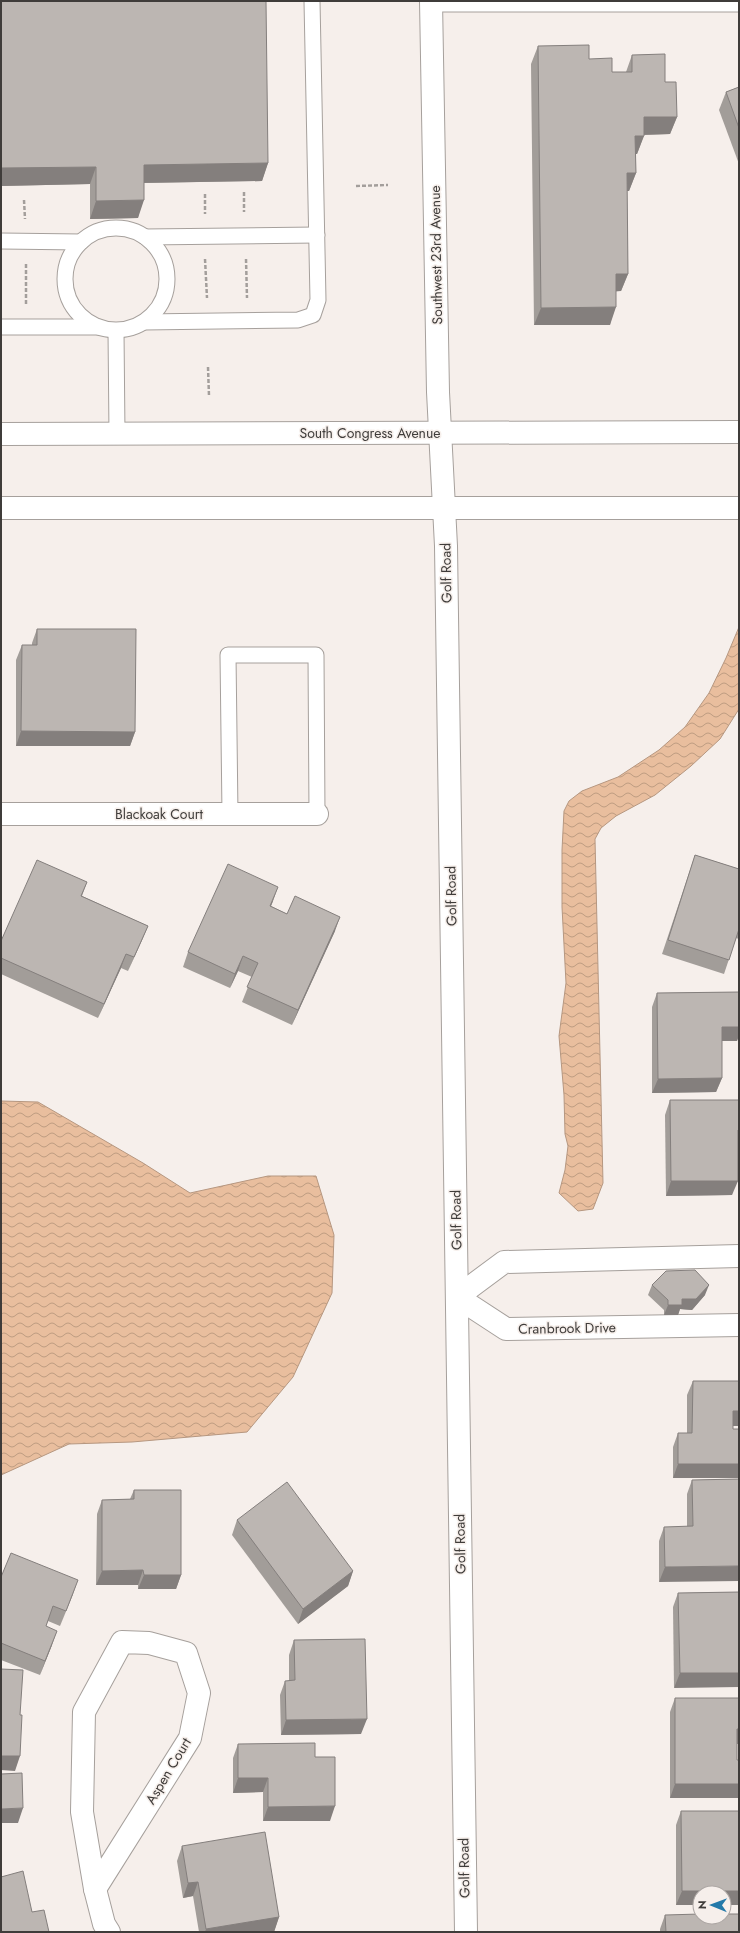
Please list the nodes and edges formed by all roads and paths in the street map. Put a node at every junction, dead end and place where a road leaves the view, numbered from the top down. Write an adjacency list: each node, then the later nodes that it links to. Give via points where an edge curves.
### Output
1 (312, 1): 12 (lane)
2 (431, 2): 3 (lane); 29 (street, Southwest 23rd Avenue)
3 (739, 4)
4 (388, 185): 5 (path)
5 (356, 186)
6 (244, 192): 9 (path)
7 (205, 194): 10 (path)
8 (24, 200): 11 (path)
9 (245, 217)
10 (205, 218)
11 (25, 224)
12 (317, 235): 13 (lane); 22 (lane, via 318,300 313,314 298,320)
13 (145, 237): 15 (lane, via 124,228 108,228 93,233); 22 (lane, via 161,254 167,270 167,286 162,302)
14 (1, 241): 15 (lane)
15 (81, 242): 23 (lane, via 71,254 65,286 78,314)
16 (245, 255): 20 (path)
17 (205, 256): 19 (path)
18 (26, 261): 21 (path)
19 (207, 302)
20 (247, 303)
21 (26, 309)
22 (144, 322): 25 (lane, via 130,329)
23 (99, 327): 24 (lane); 25 (lane)
24 (1, 328)
25 (116, 331): 31 (lane)
26 (208, 367): 27 (path)
27 (209, 396)
28 (739, 432): 29 (street, South Congress Avenue)
29 (440, 433): 31 (street, South Congress Avenue); 34 (street, Southwest 23rd Avenue)
30 (1, 434): 31 (street, South Congress Avenue)
31 (117, 434)
32 (1, 508): 34 (street)
33 (739, 508): 34 (street)
34 (444, 509): 39 (street, Golf Road)
35 (1, 814): 36 (street, Blackoak Court)
36 (230, 814): 37 (street, Blackoak Court); 37 (lane, via 228,655 316,655)
37 (317, 814)
38 (739, 1256): 39 (street, via 504,1262)
39 (457, 1296): 40 (street, Cranbrook Drive, via 506,1329); 43 (street, Golf Road)
40 (739, 1325)
41 (96, 1889): 41 (street, Aspen Court, via 82,1812 84,1712 122,1642 149,1643 186,1653 198,1693 190,1738); 42 (street, Aspen Court, via 104,1924)
42 (109, 1932)
43 (466, 1932)

